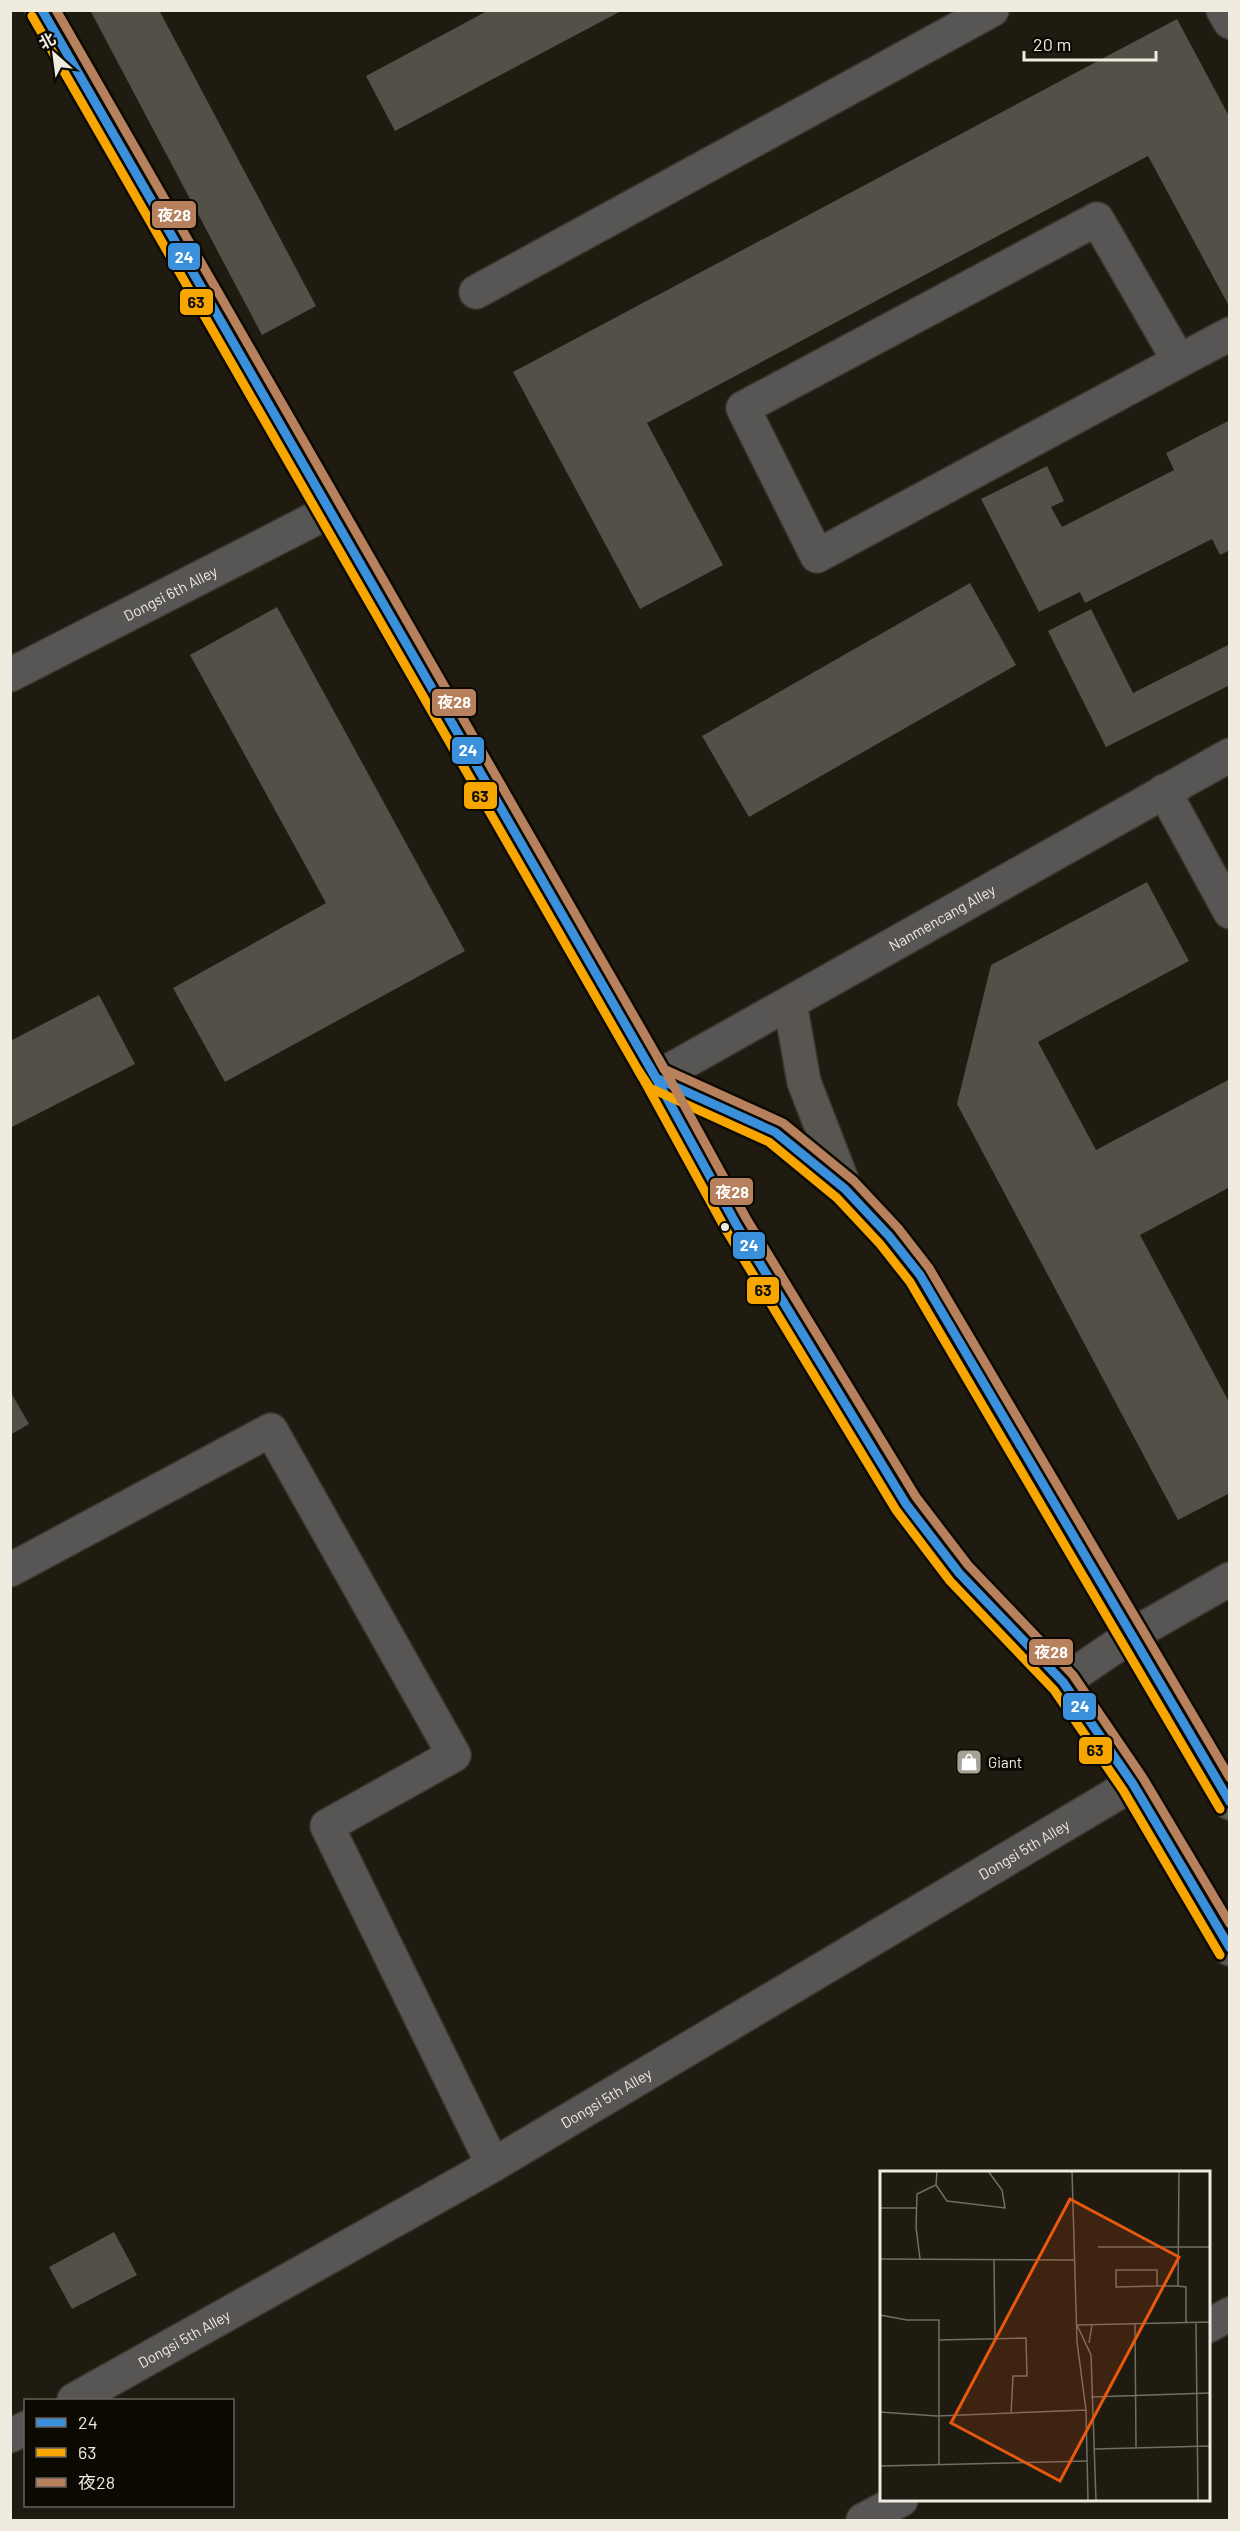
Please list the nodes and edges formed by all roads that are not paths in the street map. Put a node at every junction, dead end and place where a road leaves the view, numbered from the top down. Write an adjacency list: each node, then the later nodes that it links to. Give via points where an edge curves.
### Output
1 (42, 10): 8 (main road)
2 (992, 10): 5 (street)
3 (1223, 10): 4 (street)
4 (1230, 22)
5 (476, 292)
6 (1230, 334): 7 (street)
7 (1179, 361): 7 (street, via 817,556 743,408 1097,219)
8 (330, 511): 9 (street, Dongsi 6th Alley); 14 (main road)
9 (10, 675)
10 (1230, 755): 11 (street, Nanmencang Alley)
11 (1164, 791): 12 (street); 13 (street, Nanmencang Alley)
12 (1230, 912)
13 (790, 1003): 14 (street, Nanmencang Alley); 15 (main road, via 804,1082)
14 (656, 1078): 15 (main road, via 775,1132); 19 (main road, via 736,1224 906,1504 959,1573)
15 (845, 1189): 18 (main road, via 920,1275)
16 (10, 1570): 23 (street, via 271,1430 454,1755 327,1826)
17 (1230, 1579): 18 (street)
18 (1132, 1635): 19 (street); 21 (main road)
19 (1063, 1682): 20 (main road)
20 (1133, 1784): 22 (main road); 23 (street, Dongsi 5th Alley)
21 (1230, 1803)
22 (1230, 1949)
23 (493, 2165): 26 (street, Dongsi 5th Alley)
24 (1230, 2314): 25 (street)
25 (1210, 2325)
26 (76, 2399)
27 (24, 2429): 28 (street)
28 (10, 2436)
29 (897, 2501): 30 (street)
30 (864, 2520)

